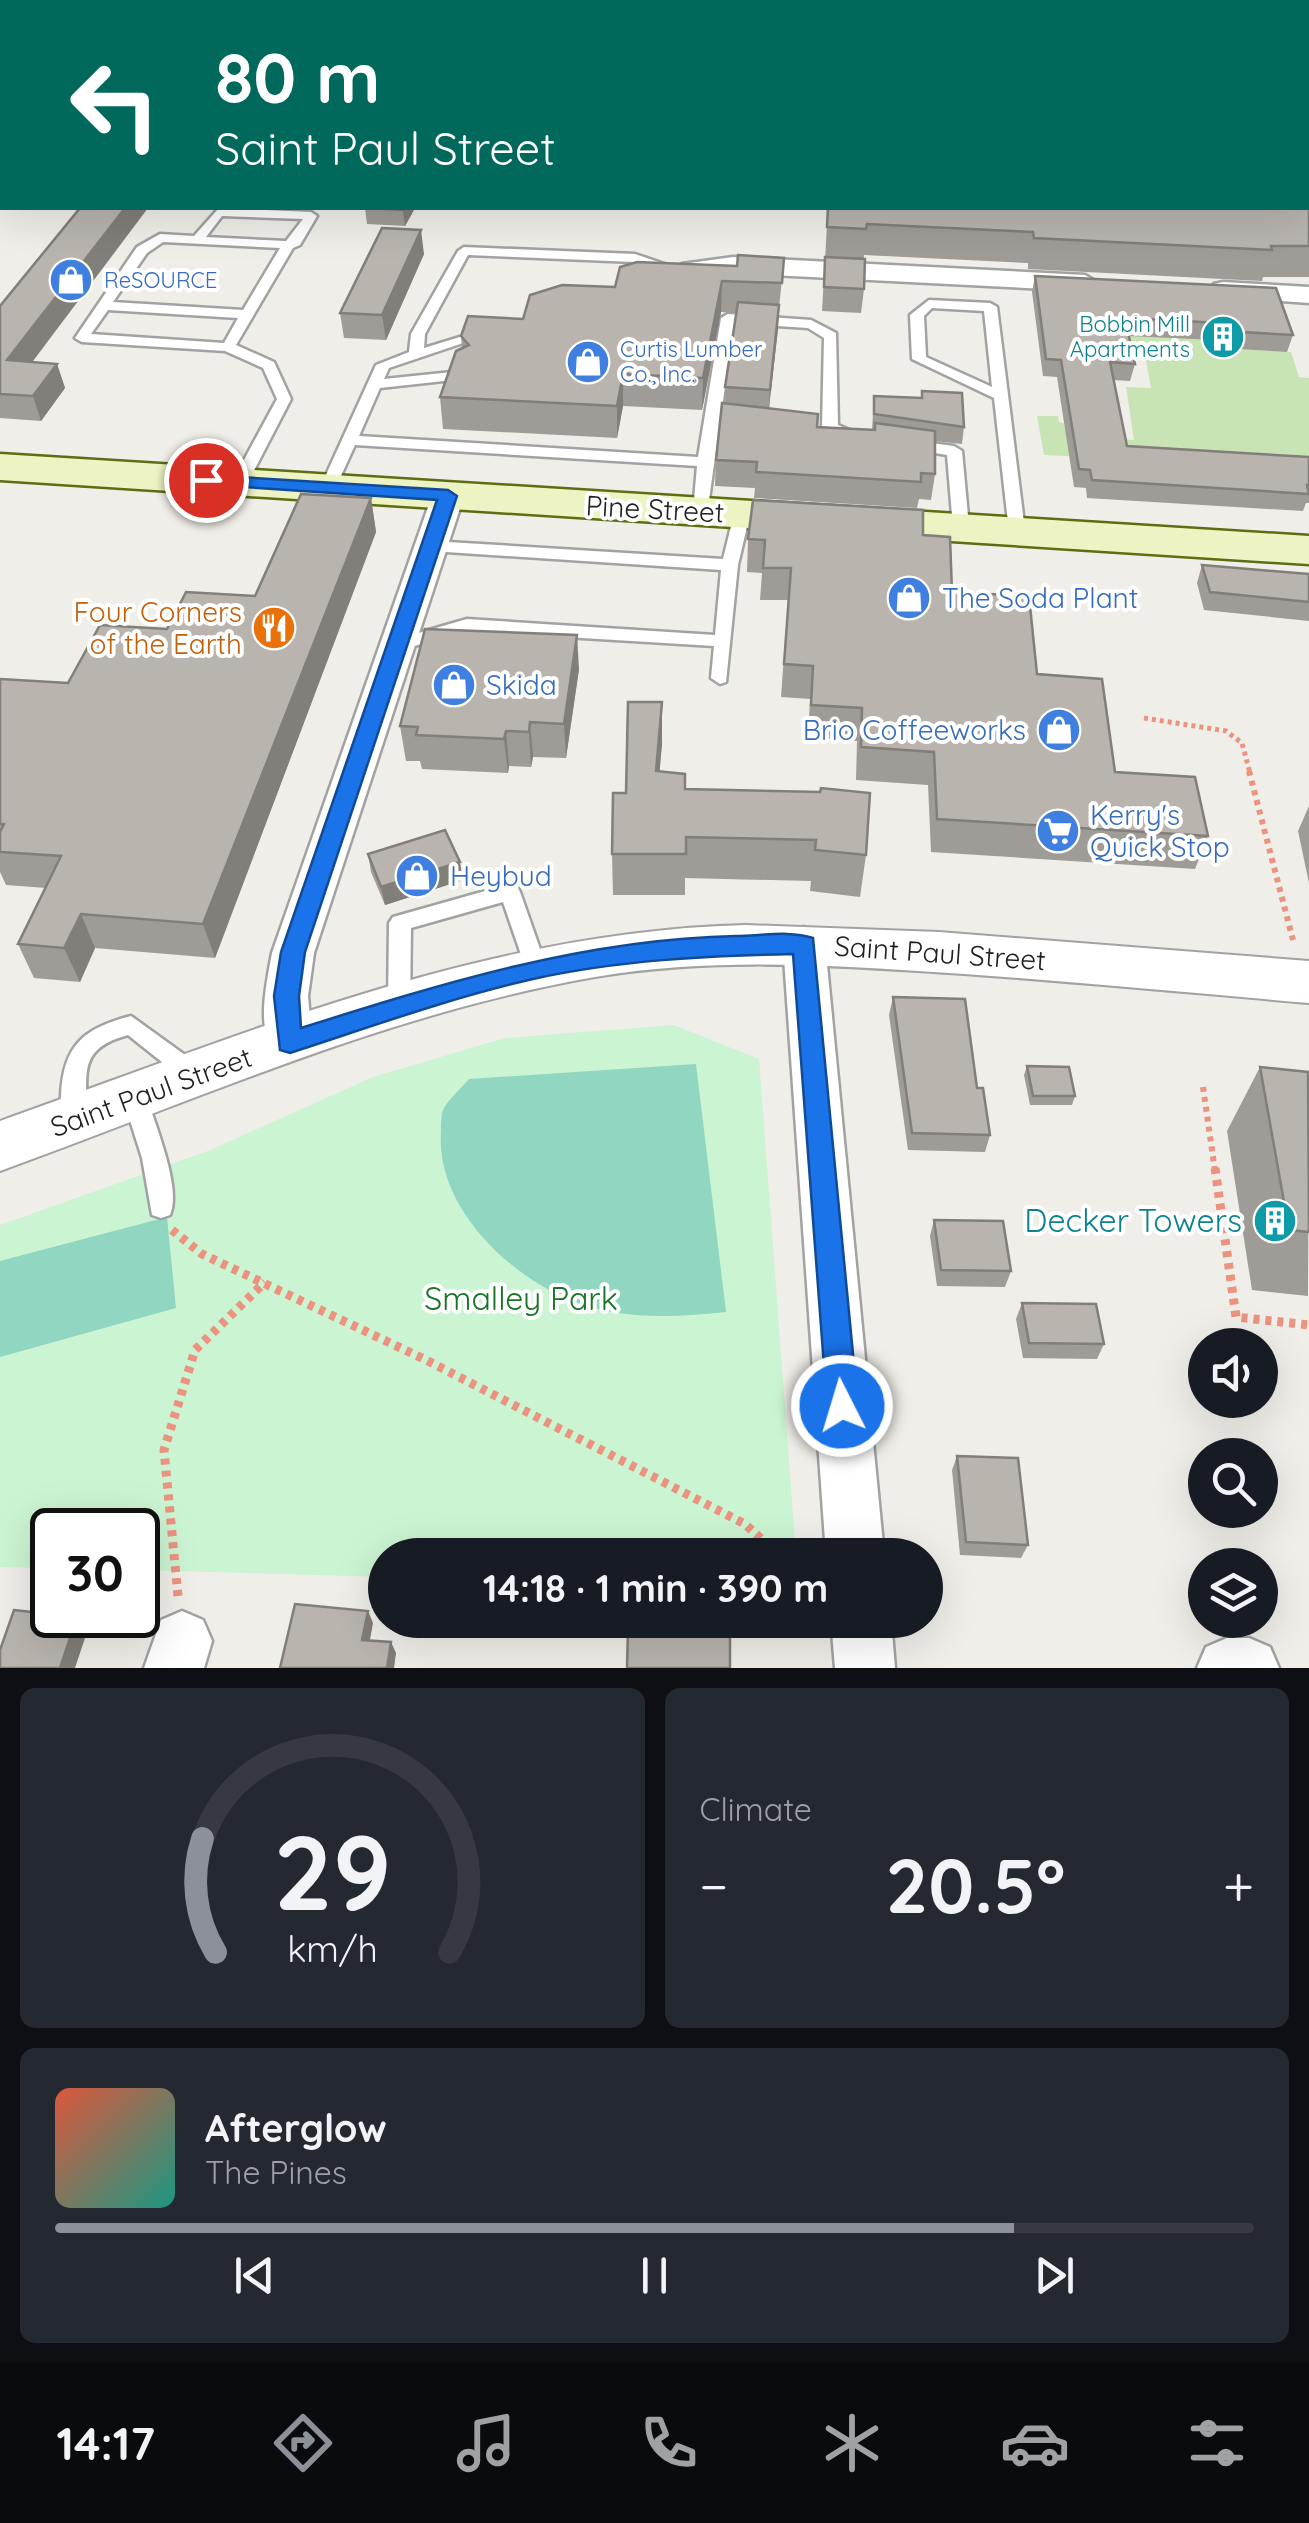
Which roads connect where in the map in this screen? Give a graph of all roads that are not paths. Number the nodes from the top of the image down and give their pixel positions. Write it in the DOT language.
graph roads {
  1 [pos="220,210"];
  2 [pos="314,212"];
  3 [pos="197,240"];
  4 [pos="288,245"];
  5 [pos="682,272"];
  6 [pos="928,274"];
  7 [pos="652,280"];
  8 [pos="1104,284"];
  9 [pos="1198,289"];
  10 [pos="1309,295"];
  11 [pos="929,304"];
  12 [pos="104,306"];
  13 [pos="247,314"];
  14 [pos="507,326"];
  15 [pos="228,348"];
  16 [pos="416,355"];
  17 [pos="462,374"];
  18 [pos="375,384"];
  19 [pos="998,396"];
  20 [pos="714,420"];
  21 [pos="734,422"];
  22 [pos="811,426"];
  23 [pos="830,427"];
  24 [pos="350,440"];
  25 [pos="880,441"];
  26 [pos="898,443"];
  27 [pos="705,462"];
  28 [pos="0,467"];
  29 [pos="240,482"];
  30 [pos="328,488"];
  31 [pos="448,496"];
  32 [pos="721,513"];
  33 [pos="961,527"];
  34 [pos="1017,531"];
  35 [pos="431,546"];
  36 [pos="1309,550"];
  37 [pos="730,565"];
  38 [pos="723,641"];
  39 [pos="397,645"];
  40 [pos="720,678"];
  41 [pos="804,944"];
  42 [pos="1301,961"];
  43 [pos="536,968"];
  44 [pos="399,1007"];
  45 [pos="290,1042"];
  46 [pos="196,1076"];
  47 [pos="135,1098"];
  48 [pos="72,1121"];
  49 [pos="0,1146"];
  50 [pos="161,1207"];
  51 [pos="854,1538"];
  52 [pos="862,1638"];
  53 [pos="865,1668"];
  54 [pos="1227,1668"];
  55 [pos="1249,1668"];
  1 -- 2 [label="lane"];
  1 -- 3 [label="lane"];
  2 -- 4 [label="lane"];
  3 -- 4 [label="lane"];
  3 -- 12 [label="lane"];
  4 -- 13 [label="lane"];
  5 -- 6 [label="street"];
  5 -- 7 [label="lane"];
  5 -- 16 [label="lane"];
  6 -- 8 [label="street"];
  6 -- 11 [label="lane"];
  9 -- 10 [label="street"];
  11 -- 19 [label="lane"];
  11 -- 19 [label="lane"];
  12 -- 13 [label="lane"];
  12 -- 15 [label="lane"];
  13 -- 15 [label="lane"];
  14 -- 16 [label="lane"];
  15 -- 29 [label="lane"];
  16 -- 18 [label="lane"];
  17 -- 18 [label="lane"];
  18 -- 24 [label="lane"];
  19 -- 34 [label="lane"];
  20 -- 21 [label="lane"];
  20 -- 23 [label="lane"];
  20 -- 27 [label="lane"];
  22 -- 23 [label="lane"];
  23 -- 25 [label="lane"];
  24 -- 27 [label="lane"];
  24 -- 30 [label="lane"];
  26 -- 33 [label="lane"];
  27 -- 32 [label="lane"];
  28 -- 29 [label="main road, Pine Street"];
  29 -- 30 [label="main road, Pine Street"];
  30 -- 31 [label="main road, Pine Street"];
  31 -- 32 [label="main road, Pine Street"];
  31 -- 35 [label="street"];
  32 -- 33 [label="main road, Pine Street"];
  32 -- 37 [label="lane"];
  33 -- 34 [label="main road, Pine Street"];
  34 -- 36 [label="main road, Pine Street"];
  35 -- 37 [label="lane"];
  35 -- 39 [label="street"];
  37 -- 38 [label="lane"];
  38 -- 39 [label="lane"];
  38 -- 40 [label="lane"];
  39 -- 45 [label="street"];
  41 -- 42 [label="street, Saint Paul Street"];
  41 -- 43 [label="street, Saint Paul Street"];
  41 -- 51 [label="street"];
  43 -- 44 [label="street, Saint Paul Street"];
  43 -- 44 [label="lane"];
  44 -- 45 [label="street, Saint Paul Street"];
  45 -- 46 [label="street, Saint Paul Street"];
  46 -- 47 [label="street, Saint Paul Street"];
  46 -- 48 [label="lane"];
  47 -- 48 [label="street, Saint Paul Street"];
  47 -- 50 [label="lane"];
  48 -- 49 [label="street, Saint Paul Street"];
  52 -- 53 [label="street"];
  54 -- 55 [label="street"];
}
